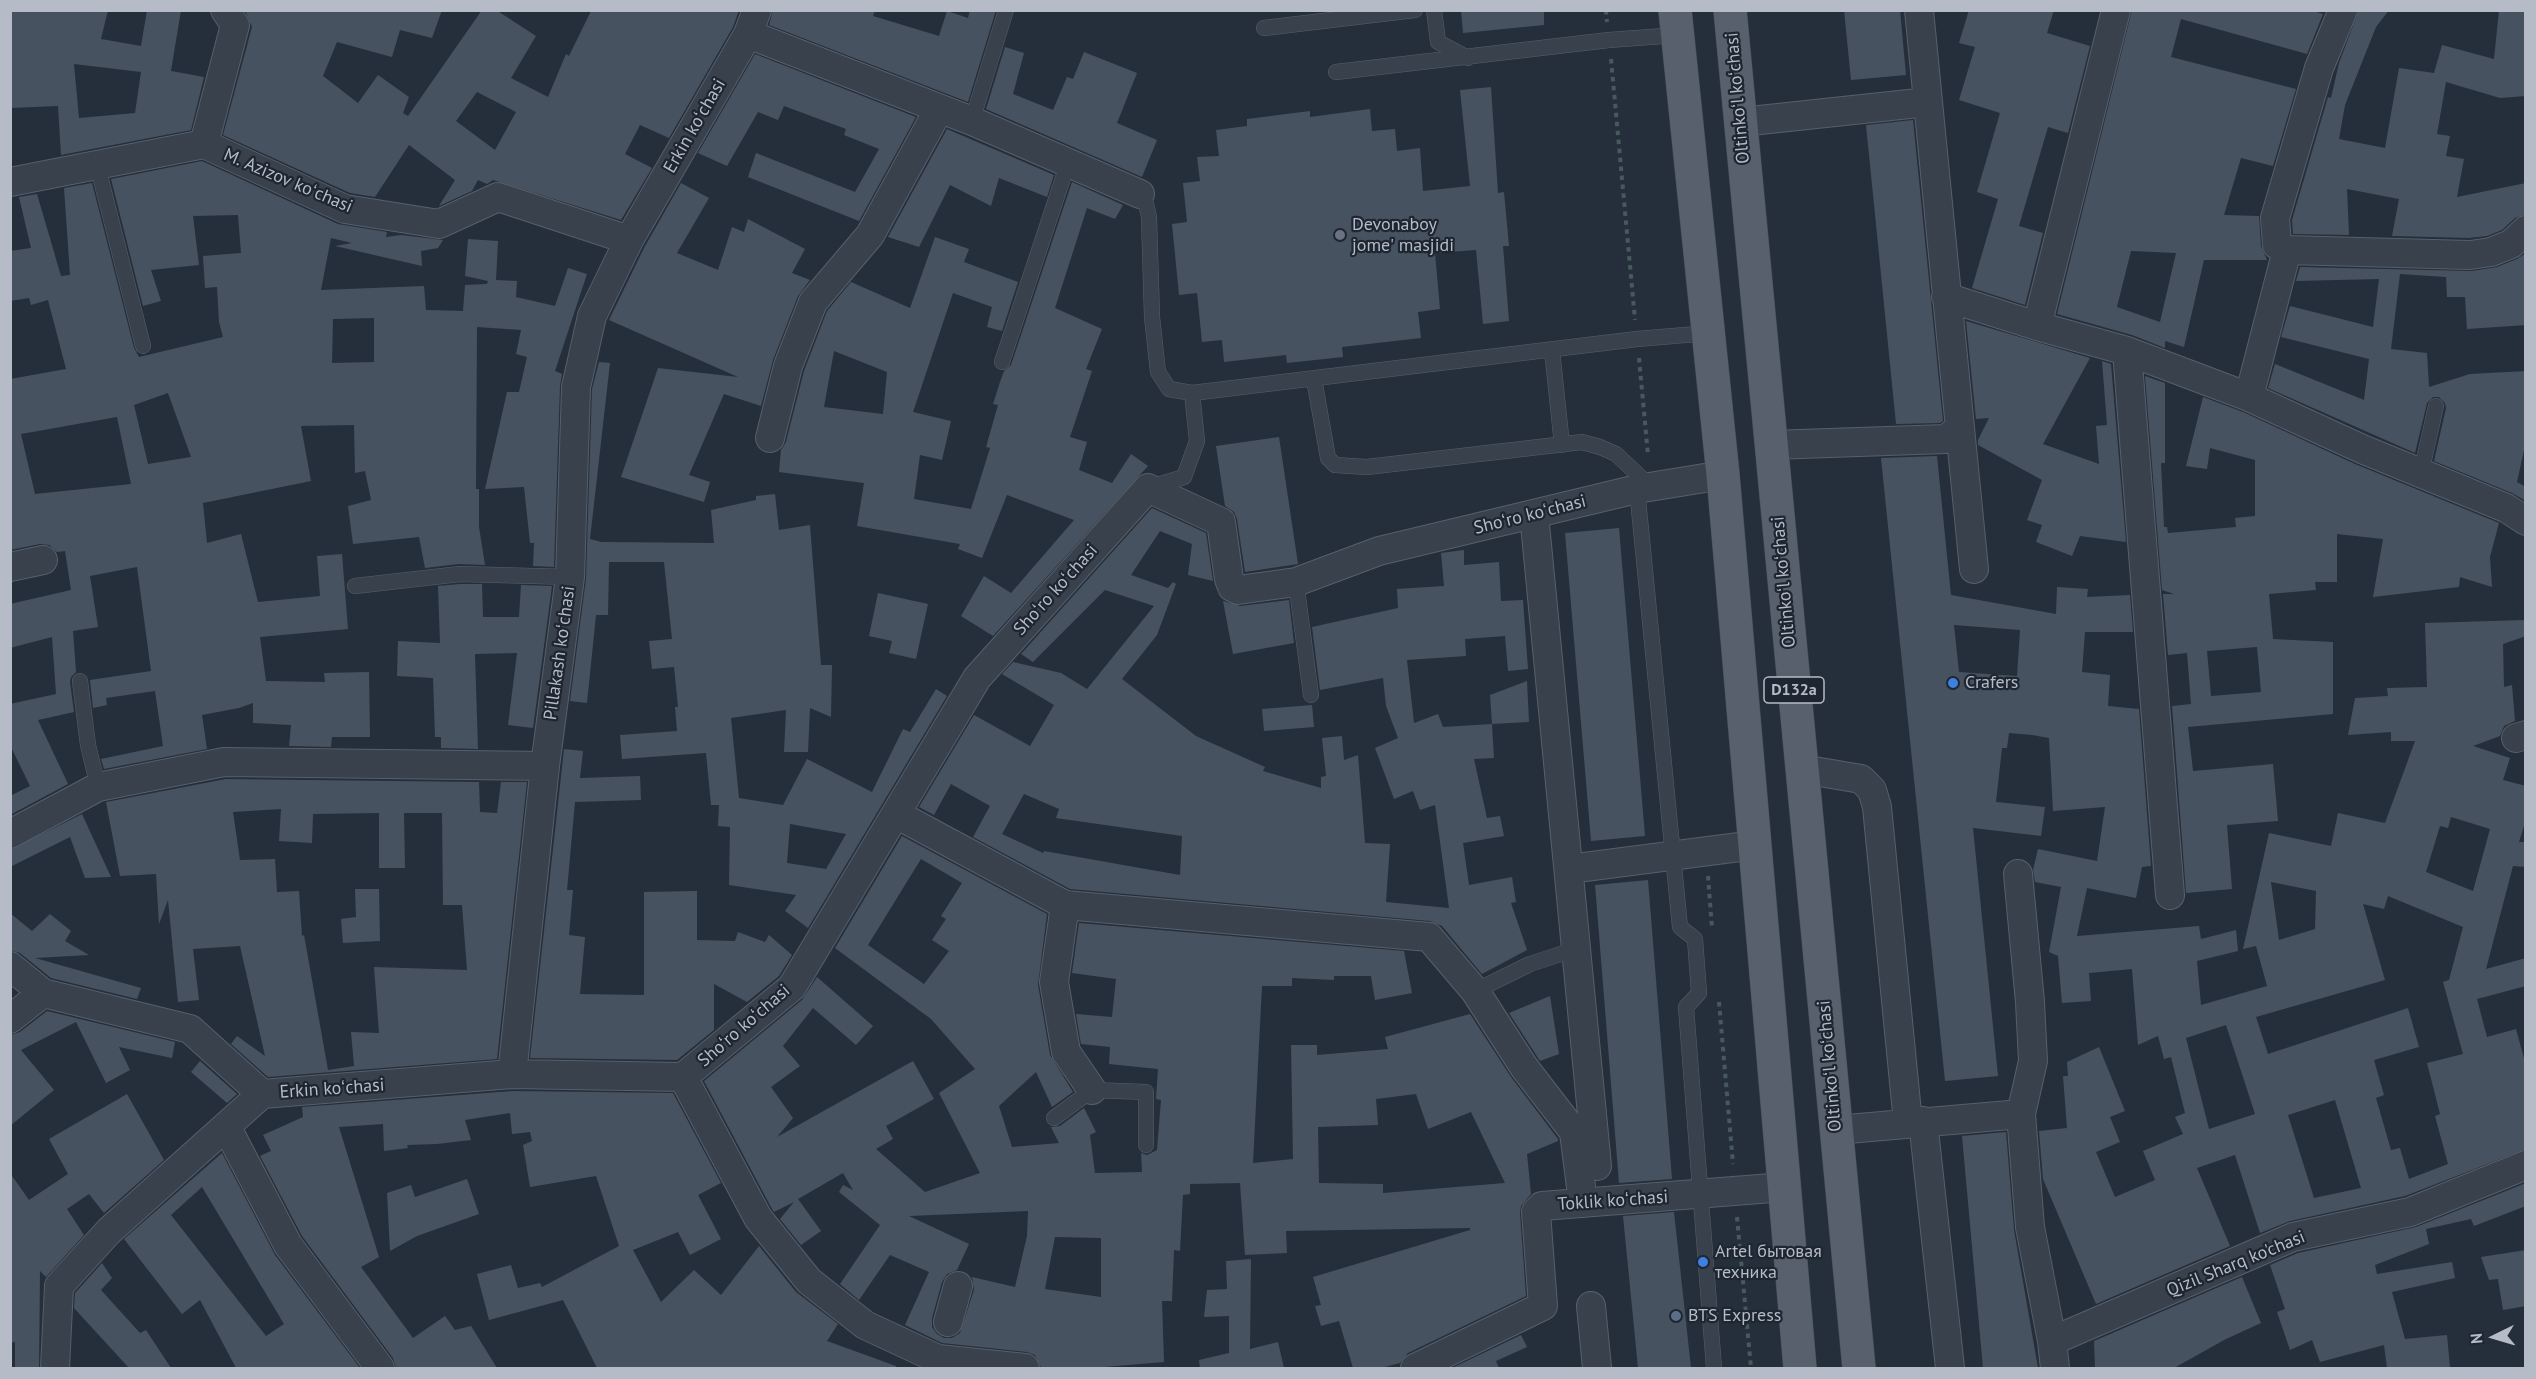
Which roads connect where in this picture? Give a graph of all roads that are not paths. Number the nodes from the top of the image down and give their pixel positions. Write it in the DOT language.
graph roads {
  1 [pos="225,10"];
  2 [pos="1006,10"];
  3 [pos="1434,10"];
  4 [pos="1730,10"];
  5 [pos="1919,10"];
  6 [pos="2116,10"];
  7 [pos="2343,10"];
  8 [pos="1408,11"];
  9 [pos="753,22"];
  10 [pos="1677,23"];
  11 [pos="1263,28"];
  12 [pos="1468,58"];
  13 [pos="1336,72"];
  14 [pos="1928,102"];
  15 [pos="939,109"];
  16 [pos="972,121"];
  17 [pos="1741,122"];
  18 [pos="204,144"];
  19 [pos="1068,163"];
  20 [pos="96,164"];
  21 [pos="10,182"];
  22 [pos="1140,194"];
  23 [pos="2526,230"];
  24 [pos="629,240"];
  25 [pos="2287,250"];
  26 [pos="1946,297"];
  27 [pos="2037,326"];
  28 [pos="1708,333"];
  29 [pos="143,346"];
  30 [pos="1552,350"];
  31 [pos="2127,351"];
  32 [pos="1002,362"];
  33 [pos="1314,379"];
  34 [pos="1192,393"];
  35 [pos="2249,397"];
  36 [pos="2436,406"];
  37 [pos="1960,428"];
  38 [pos="770,438"];
  39 [pos="1562,445"];
  40 [pos="1771,445"];
  41 [pos="2421,473"];
  42 [pos="1723,475"];
  43 [pos="1644,487"];
  44 [pos="1148,488"];
  45 [pos="1534,514"];
  46 [pos="2526,521"];
  47 [pos="43,560"];
  48 [pos="10,567"];
  49 [pos="1974,569"];
  50 [pos="570,577"];
  51 [pos="1296,582"];
  52 [pos="355,585"];
  53 [pos="80,681"];
  54 [pos="1311,695"];
  55 [pos="545,766"];
  56 [pos="1802,769"];
  57 [pos="98,787"];
  58 [pos="896,814"];
  59 [pos="10,834"];
  60 [pos="1755,845"];
  61 [pos="1673,856"];
  62 [pos="1569,869"];
  63 [pos="2018,874"];
  64 [pos="2170,895"];
  65 [pos="1065,905"];
  66 [pos="1576,949"];
  67 [pos="10,966"];
  68 [pos="1475,991"];
  69 [pos="43,993"];
  70 [pos="10,1019"];
  71 [pos="512,1074"];
  72 [pos="683,1077"];
  73 [pos="1092,1090"];
  74 [pos="262,1094"];
  75 [pos="2021,1114"];
  76 [pos="1054,1118"];
  77 [pos="1916,1122"];
  78 [pos="226,1126"];
  79 [pos="1836,1130"];
  80 [pos="1146,1145"];
  81 [pos="2526,1165"];
  82 [pos="1785,1187"];
  83 [pos="1700,1194"];
  84 [pos="1592,1203"];
  85 [pos="958,1286"];
  86 [pos="1591,1306"];
  87 [pos="943,1342"];
  88 [pos="2054,1355"];
  89 [pos="55,1368"];
  90 [pos="380,1368"];
  91 [pos="1024,1368"];
  92 [pos="1415,1368"];
  93 [pos="1597,1368"];
  94 [pos="1714,1368"];
  95 [pos="1800,1368"];
  96 [pos="1858,1368"];
  97 [pos="1950,1368"];
  1 -- 18 [label="street"];
  2 -- 16 [label="lane"];
  3 -- 12 [label="lane"];
  4 -- 17 [label="main road, Oltinkoʻl koʻchasi / D132a"];
  5 -- 14 [label="street"];
  6 -- 27 [label="street"];
  7 -- 25 [label="street"];
  8 -- 11 [label="lane"];
  9 -- 15 [label="street"];
  9 -- 24 [label="street, Erkin koʻchasi"];
  10 -- 12 [label="lane"];
  10 -- 28 [label="main road, D132a"];
  12 -- 13 [label="lane"];
  14 -- 17 [label="street"];
  14 -- 26 [label="street"];
  15 -- 16 [label="street"];
  15 -- 38 [label="street"];
  16 -- 19 [label="street"];
  17 -- 40 [label="main road, Oltinkoʻl koʻchasi / D132a"];
  18 -- 20 [label="street, M. Azizov koʻchasi"];
  18 -- 24 [label="street, M. Azizov koʻchasi"];
  19 -- 22 [label="street"];
  19 -- 32 [label="lane"];
  20 -- 21 [label="street, M. Azizov koʻchasi"];
  20 -- 29 [label="lane"];
  22 -- 34 [label="lane"];
  23 -- 25 [label="street"];
  24 -- 50 [label="street, Pillakash koʻchasi"];
  25 -- 35 [label="street"];
  26 -- 27 [label="street"];
  26 -- 37 [label="street"];
  27 -- 31 [label="street"];
  28 -- 30 [label="lane"];
  28 -- 42 [label="main road, D132a"];
  30 -- 33 [label="lane"];
  30 -- 39 [label="lane"];
  31 -- 35 [label="street"];
  31 -- 64 [label="street"];
  33 -- 34 [label="lane"];
  33 -- 39 [label="lane"];
  34 -- 44 [label="lane"];
  35 -- 41 [label="street"];
  36 -- 41 [label="lane"];
  37 -- 40 [label="street"];
  37 -- 49 [label="street"];
  39 -- 43 [label="lane"];
  40 -- 56 [label="main road, Oltinkoʻl koʻchasi / D132a"];
  41 -- 46 [label="street"];
  42 -- 43 [label="street, Shoʻro koʻchasi"];
  42 -- 60 [label="main road, D132a"];
  43 -- 45 [label="street, Shoʻro koʻchasi"];
  43 -- 61 [label="lane"];
  44 -- 51 [label="street, Shoʻro koʻchasi"];
  44 -- 58 [label="street, Shoʻro koʻchasi"];
  45 -- 51 [label="street, Shoʻro koʻchasi"];
  45 -- 62 [label="street"];
  47 -- 48 [label="street"];
  50 -- 52 [label="lane"];
  50 -- 55 [label="street, Pillakash koʻchasi"];
  51 -- 54 [label="lane"];
  53 -- 57 [label="lane"];
  55 -- 57 [label="street"];
  55 -- 71 [label="street, Pillakash koʻchasi"];
  56 -- 77 [label="street"];
  56 -- 79 [label="main road, Oltinkoʻl koʻchasi / D132a"];
  57 -- 59 [label="street"];
  58 -- 65 [label="street"];
  58 -- 72 [label="street, Shoʻro koʻchasi"];
  60 -- 61 [label="street"];
  60 -- 82 [label="main road, D132a"];
  61 -- 62 [label="street"];
  61 -- 83 [label="lane"];
  62 -- 66 [label="street"];
  63 -- 75 [label="street"];
  65 -- 68 [label="street"];
  65 -- 73 [label="street"];
  66 -- 68 [label="lane"];
  66 -- 84 [label="street"];
  67 -- 69 [label="street, Erkin koʻchasi"];
  68 -- 84 [label="street"];
  69 -- 70 [label="street"];
  69 -- 74 [label="street, Erkin koʻchasi"];
  71 -- 72 [label="street, Shoʻro koʻchasi"];
  71 -- 74 [label="street, Erkin koʻchasi"];
  72 -- 87 [label="street"];
  73 -- 76 [label="lane"];
  73 -- 80 [label="lane"];
  74 -- 78 [label="street"];
  75 -- 77 [label="street"];
  75 -- 88 [label="street"];
  77 -- 79 [label="street"];
  77 -- 97 [label="street"];
  78 -- 89 [label="street"];
  78 -- 90 [label="street"];
  79 -- 96 [label="main road, Oltinkoʻl koʻchasi / D132a"];
  81 -- 88 [label="street, Qizil Sharq ko'chasi"];
  82 -- 83 [label="street, Toklik koʻchasi"];
  82 -- 95 [label="main road, D132a"];
  83 -- 84 [label="street, Toklik koʻchasi"];
  83 -- 94 [label="lane"];
  84 -- 92 [label="street, Toklik koʻchasi"];
  85 -- 87 [label="street"];
  86 -- 93 [label="street"];
  87 -- 91 [label="street"];
}
